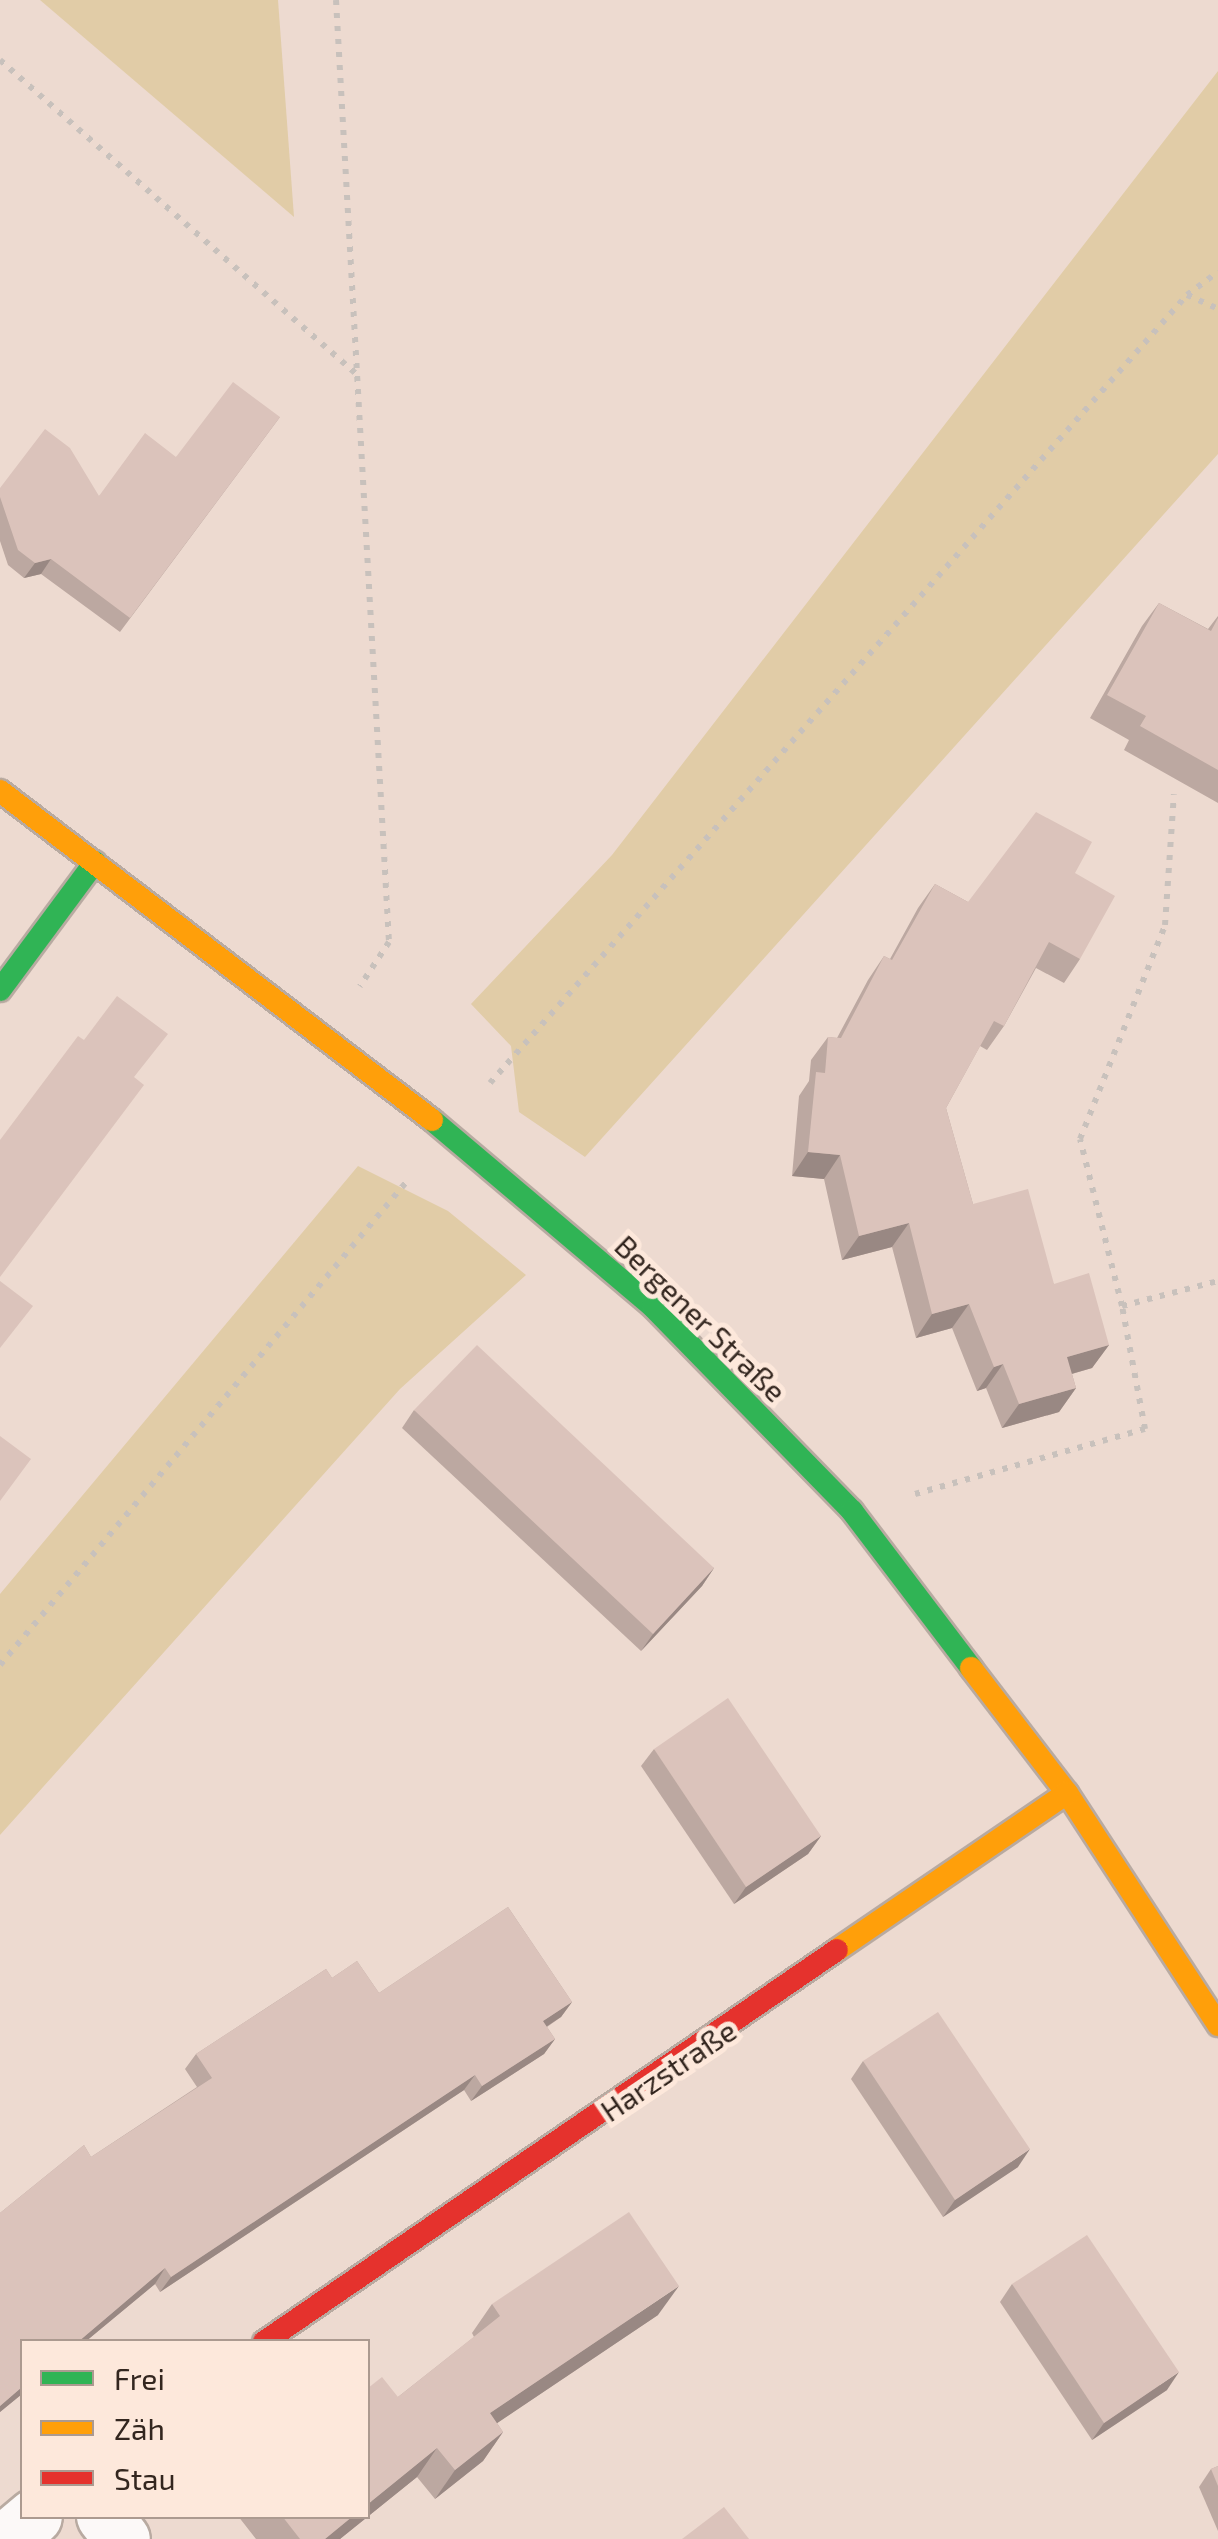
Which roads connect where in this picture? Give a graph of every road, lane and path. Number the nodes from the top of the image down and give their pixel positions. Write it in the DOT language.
graph roads {
  1 [pos="336,0"];
  2 [pos="0,60"];
  3 [pos="1218,272"];
  4 [pos="1188,295"];
  5 [pos="1218,309"];
  6 [pos="357,375"];
  7 [pos="0,791"];
  8 [pos="1174,794"];
  9 [pos="95,862"];
  10 [pos="0,990"];
  11 [pos="327,1038"];
  12 [pos="447,1131"];
  13 [pos="1218,1281"];
  14 [pos="1122,1306"];
  15 [pos="852,1511"];
  16 [pos="0,1665"];
  17 [pos="1068,1793"];
  18 [pos="1218,2025"];
  19 [pos="268,2339"];
  20 [pos="30,2519"];
  21 [pos="106,2519"];
  22 [pos="7,2539"];
  23 [pos="122,2539"];
  1 -- 6 [label="path"];
  2 -- 6 [label="path"];
  3 -- 4 [label="path"];
  4 -- 5 [label="path"];
  4 -- 12 [label="path"];
  6 -- 11 [label="path"];
  7 -- 9 [label="street, Bergener Straße"];
  8 -- 14 [label="path"];
  9 -- 10 [label="street"];
  9 -- 11 [label="street, Bergener Straße"];
  11 -- 12 [label="street, Bergener Straße"];
  12 -- 15 [label="street, Bergener Straße"];
  12 -- 16 [label="path"];
  13 -- 14 [label="path"];
  14 -- 15 [label="path"];
  15 -- 17 [label="street, Bergener Straße"];
  17 -- 18 [label="street, Bergener Straße"];
  17 -- 19 [label="street, Harzstraße"];
  20 -- 22 [label="street"];
  21 -- 23 [label="street"];
}
